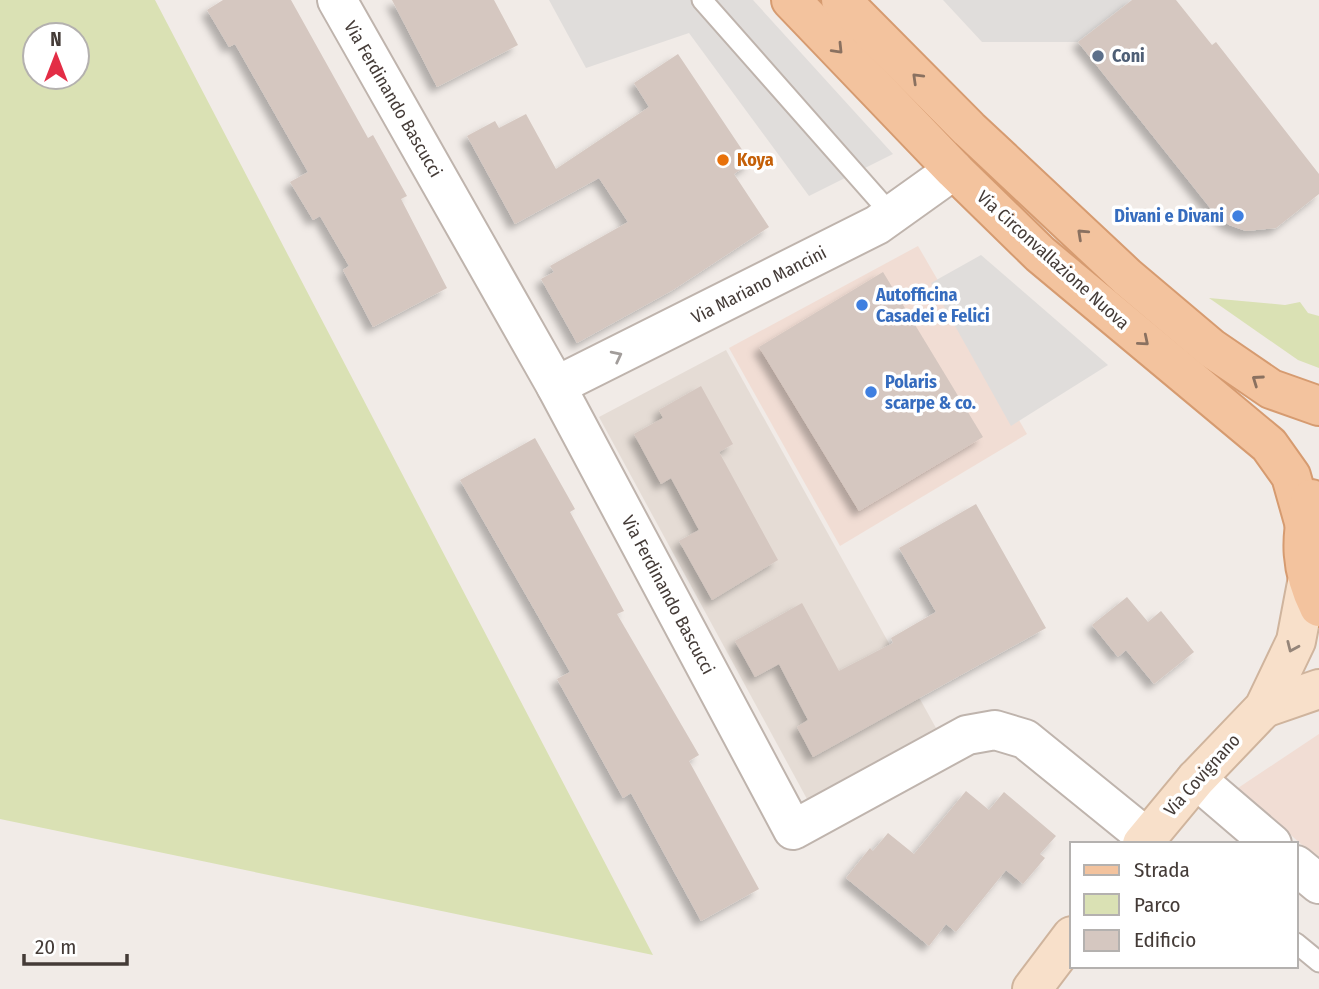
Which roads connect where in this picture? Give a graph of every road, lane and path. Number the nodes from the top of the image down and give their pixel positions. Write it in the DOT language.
graph roads {
  1 [pos="337,0"];
  2 [pos="702,0"];
  3 [pos="790,0"];
  4 [pos="841,0"];
  5 [pos="954,170"];
  6 [pos="891,214"];
  7 [pos="556,386"];
  8 [pos="1319,406"];
  9 [pos="1319,482"];
  10 [pos="1304,522"];
  11 [pos="1313,595"];
  12 [pos="1319,689"];
  13 [pos="1264,708"];
  14 [pos="1196,779"];
  15 [pos="1144,841"];
  16 [pos="1270,842"];
  17 [pos="1298,867"];
  18 [pos="1319,884"];
  19 [pos="1070,939"];
  20 [pos="1298,945"];
  21 [pos="1319,962"];
  22 [pos="1032,989"];
  1 -- 7 [label="street, Via Ferdinando Bascucci"];
  2 -- 6 [label="lane"];
  3 -- 5 [label="main road, Via Circonvallazione Nuova, one-way"];
  8 -- 4 [label="main road, one-way"];
  5 -- 6 [label="street, Via Mariano Mancini"];
  5 -- 10 [label="main road, Via Circonvallazione Nuova, one-way"];
  7 -- 6 [label="street, Via Mariano Mancini, one-way"];
  7 -- 15 [label="street, Via Ferdinando Bascucci"];
  9 -- 10 [label="main road, Via Circonvallazione Nuova"];
  10 -- 11 [label="main road, Via Circonvallazione Nuova"];
  11 -- 13 [label="street, Via Covignano, one-way"];
  12 -- 13 [label="street, Via Covignano"];
  13 -- 14 [label="street, Via Covignano"];
  14 -- 15 [label="street, Via Covignano"];
  14 -- 16 [label="street"];
  17 -- 18 [label="street"];
  19 -- 22 [label="street"];
  20 -- 21 [label="lane"];
}
